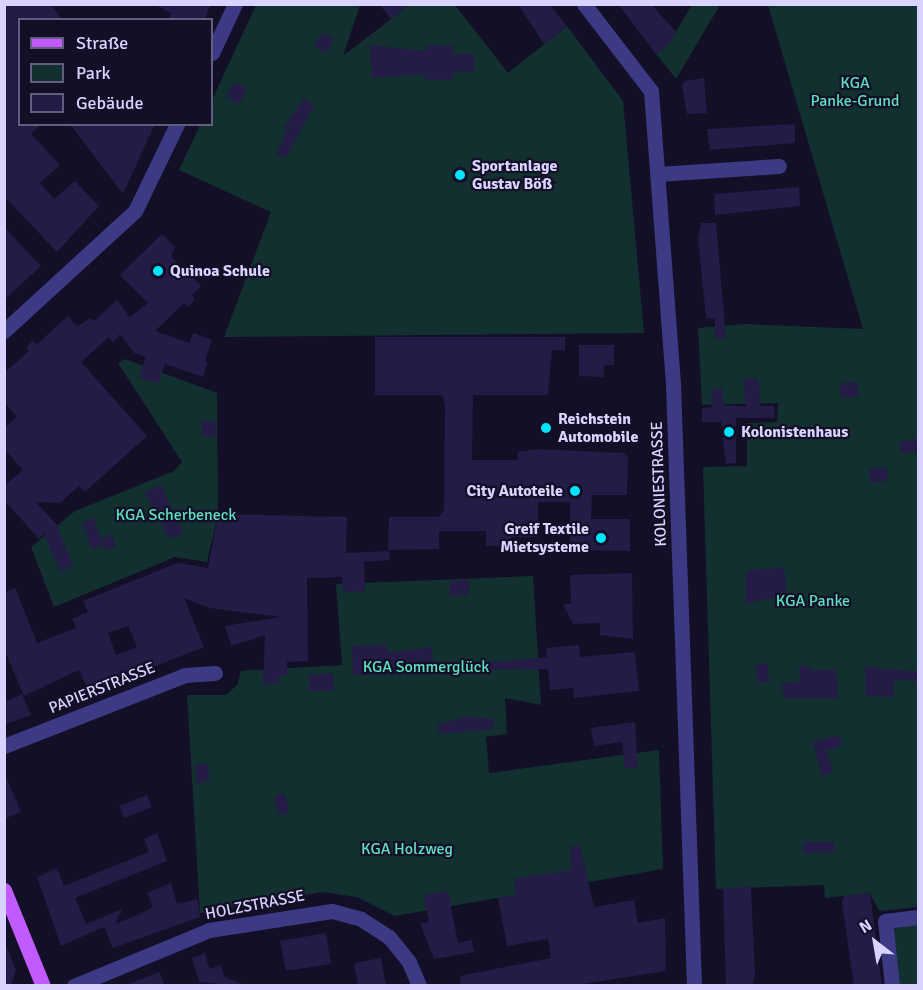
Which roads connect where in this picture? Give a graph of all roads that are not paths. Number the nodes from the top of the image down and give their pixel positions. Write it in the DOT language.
graph roads {
  1 [pos="235,4"];
  2 [pos="584,4"];
  3 [pos="213,50"];
  4 [pos="176,126"];
  5 [pos="778,166"];
  6 [pos="658,174"];
  7 [pos="4,331"];
  8 [pos="215,673"];
  9 [pos="4,746"];
  10 [pos="4,890"];
  11 [pos="918,917"];
  12 [pos="43,986"];
  13 [pos="74,986"];
  14 [pos="418,986"];
  15 [pos="694,986"];
  16 [pos="892,986"];
  1 -- 3 [label="street"];
  2 -- 6 [label="street, KOLONIESTRASSE"];
  4 -- 7 [label="street"];
  5 -- 6 [label="street"];
  6 -- 15 [label="street, KOLONIESTRASSE"];
  8 -- 9 [label="street, PAPIERSTRASSE"];
  10 -- 12 [label="main road"];
  11 -- 16 [label="street"];
  13 -- 14 [label="street, HOLZSTRASSE"];
}
